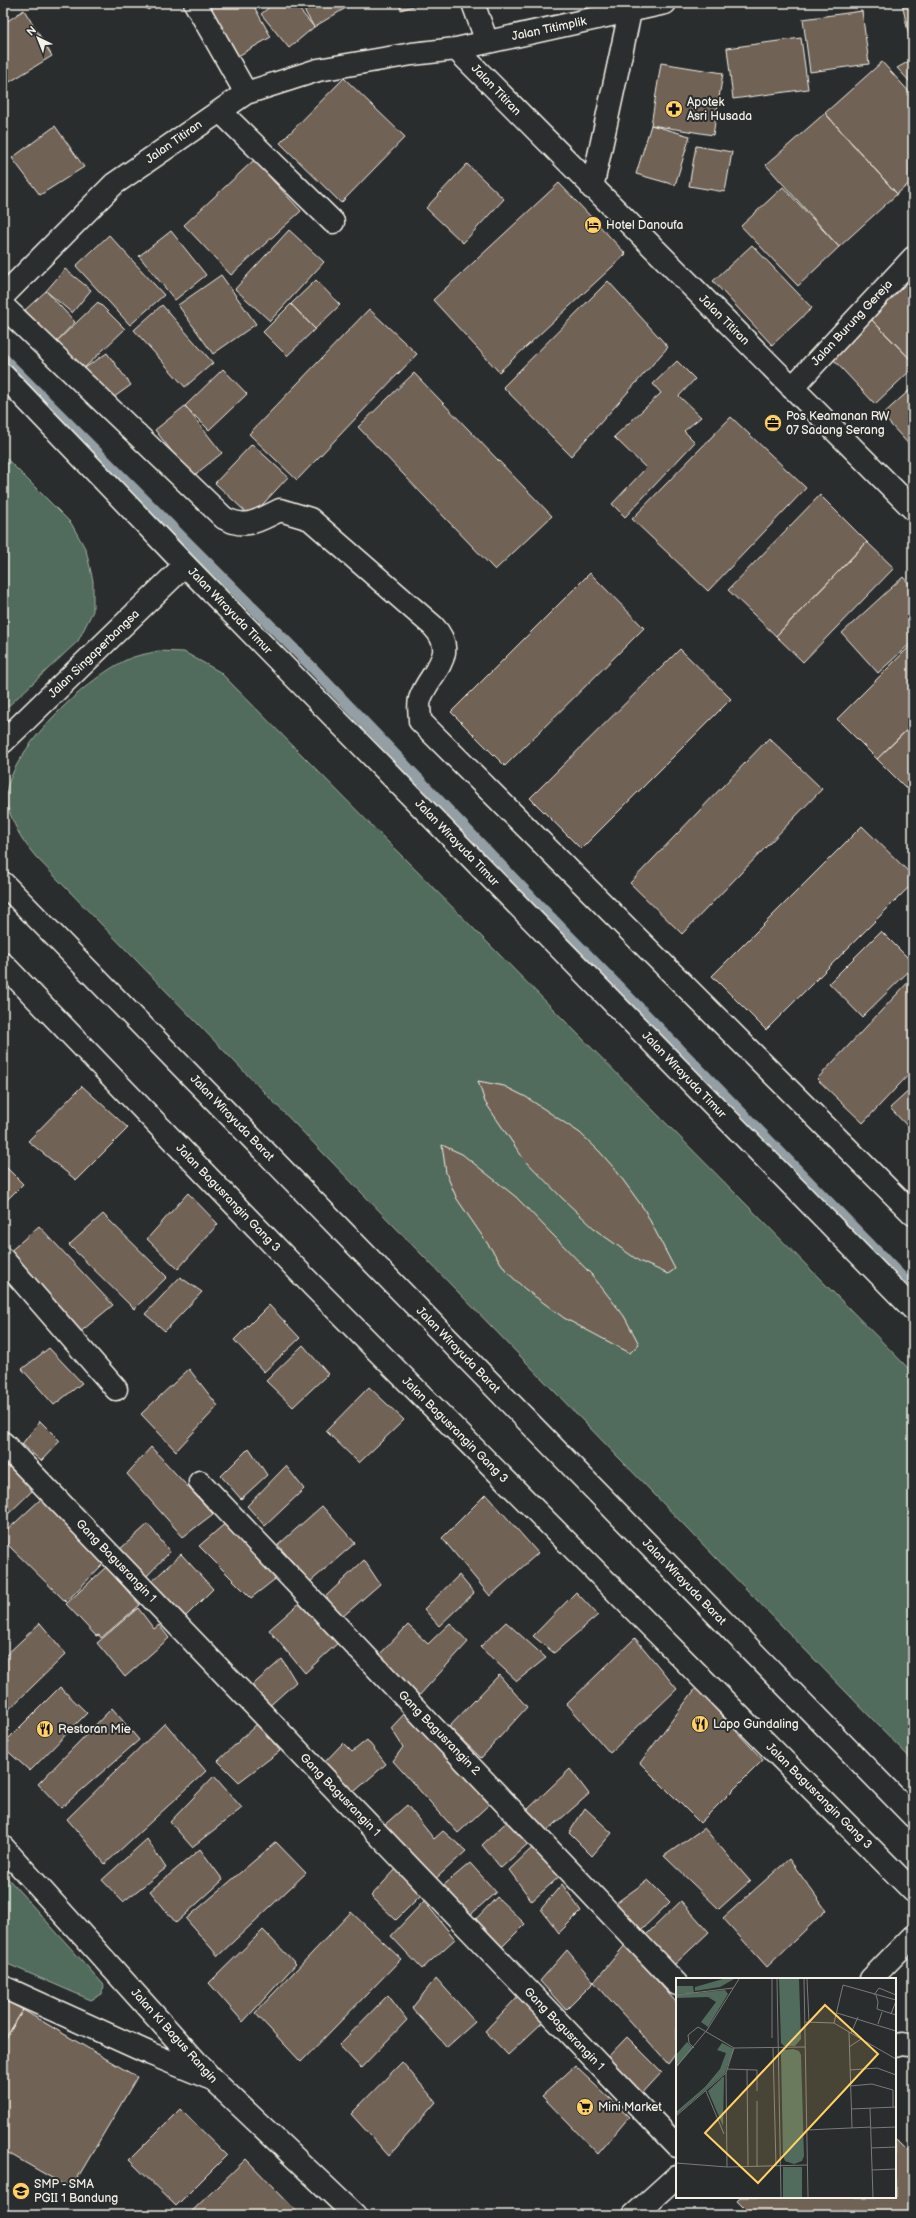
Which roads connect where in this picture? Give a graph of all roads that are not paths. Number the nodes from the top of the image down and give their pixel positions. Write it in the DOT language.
graph roads {
  1 [pos="195,3"];
  2 [pos="473,3"];
  3 [pos="665,3"];
  4 [pos="630,12"];
  5 [pos="487,42"];
  6 [pos="456,49"];
  7 [pos="246,93"];
  8 [pos="220,111"];
  9 [pos="592,188"];
  10 [pos="333,222"];
  11 [pos="913,258"];
  12 [pos="3,296"];
  13 [pos="3,306"];
  14 [pos="3,375"];
  15 [pos="792,388"];
  16 [pos="913,509"];
  17 [pos="185,565"];
  18 [pos="3,742"];
  19 [pos="3,883"];
  20 [pos="3,964"];
  21 [pos="913,1214"];
  22 [pos="3,1259"];
  23 [pos="913,1309"];
  24 [pos="116,1389"];
  25 [pos="3,1443"];
  26 [pos="200,1482"];
  27 [pos="913,1816"];
  28 [pos="3,1848"];
  29 [pos="913,1891"];
  30 [pos="913,1936"];
  31 [pos="872,1978"];
  32 [pos="676,1983"];
  33 [pos="3,1987"];
  34 [pos="896,2046"];
  35 [pos="913,2046"];
  36 [pos="212,2079"];
  37 [pos="676,2145"];
  38 [pos="676,2177"];
  39 [pos="355,2215"];
  40 [pos="634,2215"];
  1 -- 7 [label="street"];
  2 -- 5 [label="street"];
  3 -- 4 [label="street, Jalan Titimplik"];
  4 -- 5 [label="street, Jalan Titimplik"];
  4 -- 9 [label="street"];
  5 -- 6 [label="street, Jalan Titimplik"];
  6 -- 7 [label="street, Jalan Titiran"];
  6 -- 9 [label="street, Jalan Titiran"];
  7 -- 8 [label="street, Jalan Titiran"];
  8 -- 10 [label="street"];
  8 -- 12 [label="street, Jalan Titiran"];
  9 -- 15 [label="street, Jalan Titiran"];
  11 -- 15 [label="street, Jalan Burung Gereja"];
  13 -- 21 [label="street"];
  14 -- 17 [label="street, Jalan Wirayuda Timur"];
  15 -- 16 [label="street, Jalan Titiran"];
  17 -- 18 [label="street, Jalan Singaperbangsa"];
  17 -- 23 [label="street, Jalan Wirayuda Timur"];
  19 -- 27 [label="street, Jalan Wirayuda Barat"];
  20 -- 29 [label="street, Jalan Bagusrangin Gang 3"];
  22 -- 24 [label="street"];
  25 -- 37 [label="street, Gang Bagusrangin 1"];
  26 -- 32 [label="street, Gang Bagusrangin 2"];
  28 -- 36 [label="street, Jalan Ki Bagus Rangin"];
  30 -- 31 [label="street"];
  33 -- 36 [label="street"];
  34 -- 35 [label="street"];
  36 -- 39 [label="street, Jalan Ki Bagus Rangin"];
  38 -- 40 [label="street"];
}
